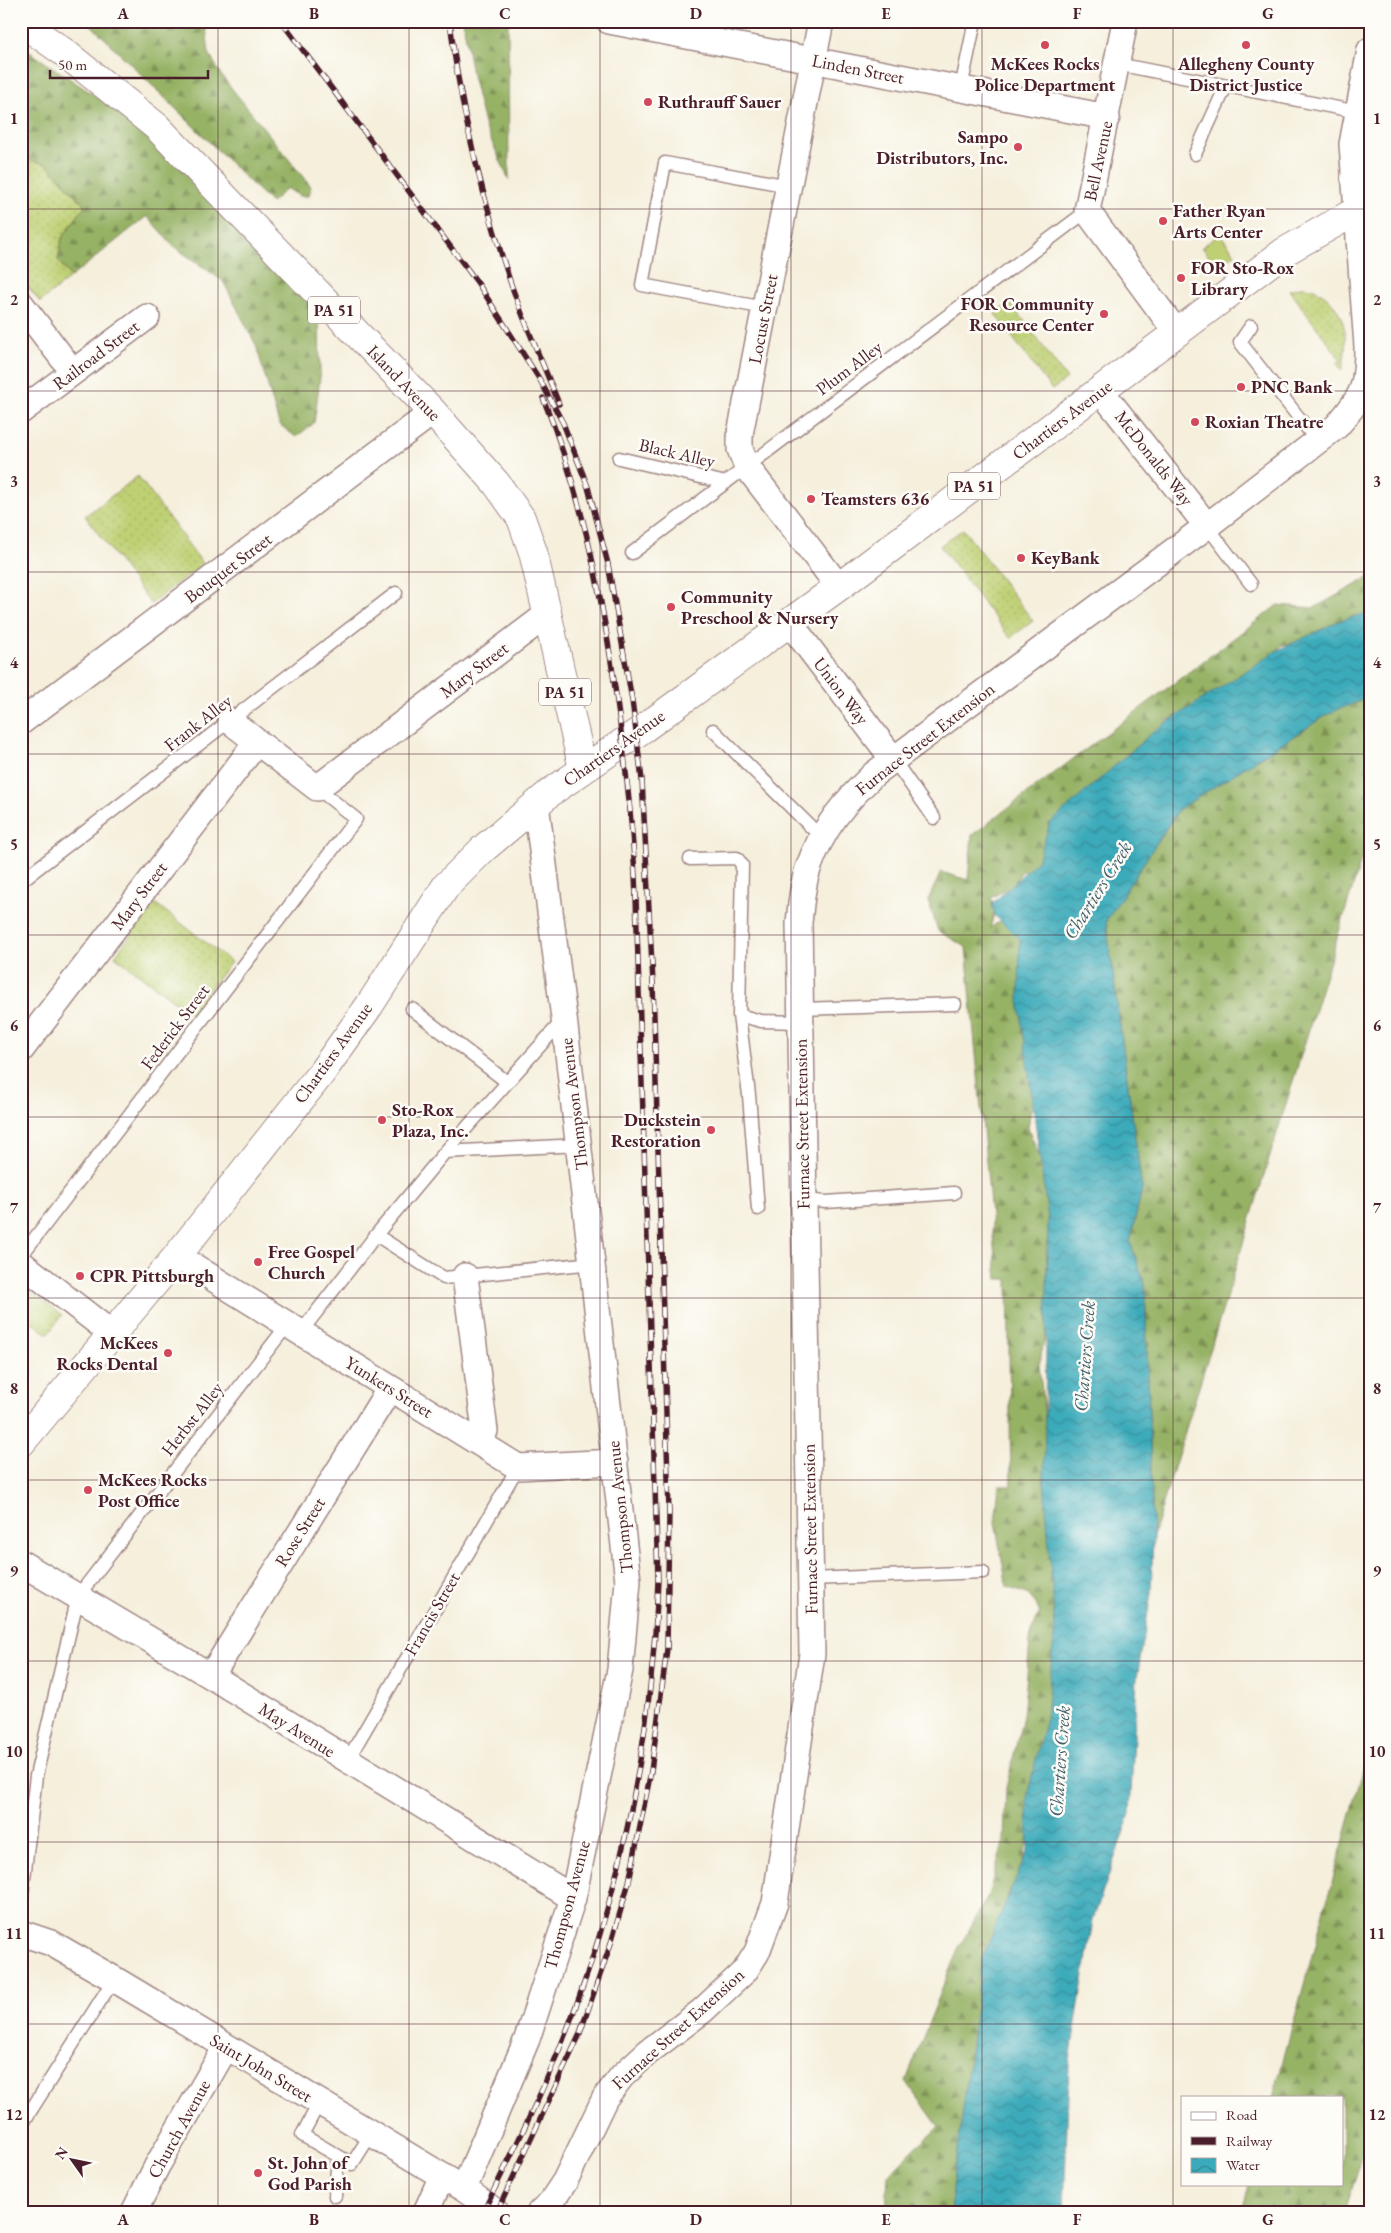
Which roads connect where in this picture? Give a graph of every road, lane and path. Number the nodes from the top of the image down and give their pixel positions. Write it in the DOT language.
graph roads {
  1 [pos="609,21"];
  2 [pos="821,21"];
  3 [pos="974,21"];
  4 [pos="1125,21"];
  5 [pos="21,22"];
  6 [pos="1370,50"];
  7 [pos="813,60"];
  8 [pos="1117,64"];
  9 [pos="1226,86"];
  10 [pos="960,88"];
  11 [pos="1366,88"];
  12 [pos="1358,112"];
  13 [pos="1107,117"];
  14 [pos="1195,154"];
  15 [pos="1362,177"];
  16 [pos="789,186"];
  17 [pos="1364,209"];
  18 [pos="1087,211"];
  19 [pos="21,304"];
  20 [pos="765,308"];
  21 [pos="147,317"];
  22 [pos="1251,326"];
  23 [pos="1177,333"];
  24 [pos="73,372"];
  25 [pos="1101,391"];
  26 [pos="21,411"];
  27 [pos="433,412"];
  28 [pos="1317,441"];
  29 [pos="619,458"];
  30 [pos="747,466"];
  31 [pos="726,482"];
  32 [pos="1206,526"];
  33 [pos="632,553"];
  34 [pos="1251,584"];
  35 [pos="839,587"];
  36 [pos="396,593"];
  37 [pos="548,614"];
  38 [pos="790,623"];
  39 [pos="230,721"];
  40 [pos="21,722"];
  41 [pos="712,730"];
  42 [pos="257,742"];
  43 [pos="893,759"];
  44 [pos="584,769"];
  45 [pos="317,788"];
  46 [pos="536,804"];
  47 [pos="934,818"];
  48 [pos="821,837"];
  49 [pos="690,859"];
  50 [pos="21,881"];
  51 [pos="955,1004"];
  52 [pos="412,1009"];
  53 [pos="739,1015"];
  54 [pos="800,1016"];
  55 [pos="564,1018"];
  56 [pos="21,1050"];
  57 [pos="507,1082"];
  58 [pos="579,1145"];
  59 [pos="445,1152"];
  60 [pos="954,1193"];
  61 [pos="804,1200"];
  62 [pos="758,1209"];
  63 [pos="376,1235"];
  64 [pos="21,1256"];
  65 [pos="177,1256"];
  66 [pos="593,1263"];
  67 [pos="21,1264"];
  68 [pos="465,1276"];
  69 [pos="294,1328"];
  70 [pos="111,1333"];
  71 [pos="390,1388"];
  72 [pos="478,1442"];
  73 [pos="21,1443"];
  74 [pos="616,1462"];
  75 [pos="518,1467"];
  76 [pos="21,1563"];
  77 [pos="983,1572"];
  78 [pos="811,1579"];
  79 [pos="78,1596"];
  80 [pos="211,1676"];
  81 [pos="347,1761"];
  82 [pos="573,1898"];
  83 [pos="21,1904"];
  84 [pos="21,1933"];
  85 [pos="114,1979"];
  86 [pos="226,2047"];
  87 [pos="319,2103"];
  88 [pos="21,2126"];
  89 [pos="370,2134"];
  90 [pos="338,2156"];
  91 [pos="442,2176"];
  92 [pos="464,2189"];
  93 [pos="335,2196"];
  94 [pos="134,2212"];
  95 [pos="426,2212"];
  96 [pos="496,2212"];
  97 [pos="540,2212"];
  1 -- 7 [label="street, Linden Street"];
  2 -- 7 [label="street, Locust Street"];
  3 -- 10 [label="lane"];
  4 -- 8 [label="street, Bell Avenue"];
  5 -- 27 [label="main road, Island Avenue / PA 51"];
  6 -- 11 [label="street, Furnace Street Extension"];
  7 -- 10 [label="street, Linden Street"];
  7 -- 16 [label="street, Locust Street"];
  8 -- 9 [label="lane"];
  8 -- 13 [label="street, Bell Avenue"];
  9 -- 12 [label="lane"];
  9 -- 14 [label="lane"];
  10 -- 13 [label="street, Linden Street"];
  11 -- 12 [label="street, Furnace Street Extension"];
  12 -- 15 [label="street, Furnace Street Extension"];
  13 -- 18 [label="street, Bell Avenue"];
  15 -- 17 [label="street, Furnace Street Extension"];
  16 -- 20 [label="street, Locust Street"];
  16 -- 20 [label="lane"];
  17 -- 23 [label="main road, Chartiers Avenue / PA 51"];
  17 -- 28 [label="street, Furnace Street Extension"];
  18 -- 23 [label="street, Bell Avenue"];
  18 -- 30 [label="lane, Plum Alley"];
  19 -- 24 [label="street"];
  20 -- 30 [label="street, Locust Street"];
  21 -- 24 [label="street, Railroad Street"];
  22 -- 28 [label="lane"];
  23 -- 25 [label="main road, Chartiers Avenue / PA 51"];
  24 -- 26 [label="street, Railroad Street"];
  25 -- 32 [label="street, McDonalds Way"];
  25 -- 35 [label="main road, Chartiers Avenue / PA 51"];
  27 -- 37 [label="main road, Island Avenue / PA 51"];
  27 -- 40 [label="street, Bouquet Street"];
  28 -- 32 [label="street, Furnace Street Extension"];
  29 -- 31 [label="lane, Black Alley"];
  30 -- 31 [label="lane, Plum Alley"];
  30 -- 35 [label="street, Locust Street"];
  31 -- 33 [label="lane, Plum Alley"];
  32 -- 34 [label="lane"];
  32 -- 43 [label="street, Furnace Street Extension"];
  35 -- 38 [label="main road, Chartiers Avenue / PA 51"];
  36 -- 39 [label="lane, Frank Alley"];
  37 -- 44 [label="main road, Island Avenue / PA 51"];
  37 -- 45 [label="street, Mary Street"];
  38 -- 43 [label="street, Union Way"];
  38 -- 44 [label="main road, Chartiers Avenue / PA 51"];
  39 -- 42 [label="street"];
  39 -- 50 [label="lane, Frank Alley"];
  41 -- 48 [label="lane"];
  42 -- 45 [label="street"];
  42 -- 56 [label="street, Mary Street"];
  43 -- 47 [label="lane"];
  43 -- 48 [label="street, Furnace Street Extension"];
  44 -- 46 [label="main road, Chartiers Avenue"];
  45 -- 64 [label="lane, Federick Street"];
  46 -- 55 [label="street, Thompson Avenue"];
  46 -- 65 [label="main road, Chartiers Avenue"];
  48 -- 54 [label="street, Furnace Street Extension"];
  49 -- 53 [label="lane"];
  51 -- 54 [label="lane"];
  52 -- 57 [label="lane"];
  53 -- 54 [label="lane"];
  53 -- 62 [label="lane"];
  54 -- 61 [label="street, Furnace Street Extension"];
  55 -- 57 [label="lane, Herbst Alley"];
  55 -- 58 [label="street, Thompson Avenue"];
  57 -- 59 [label="lane, Herbst Alley"];
  58 -- 59 [label="lane"];
  58 -- 66 [label="street, Thompson Avenue"];
  59 -- 63 [label="lane, Herbst Alley"];
  60 -- 61 [label="lane"];
  61 -- 78 [label="street, Furnace Street Extension"];
  63 -- 68 [label="lane"];
  63 -- 69 [label="lane, Herbst Alley"];
  65 -- 69 [label="street, Yunkers Street"];
  65 -- 70 [label="main road, Chartiers Avenue"];
  66 -- 68 [label="lane"];
  66 -- 74 [label="street, Thompson Avenue"];
  67 -- 70 [label="street"];
  68 -- 72 [label="street"];
  69 -- 71 [label="street, Yunkers Street"];
  69 -- 79 [label="lane, Herbst Alley"];
  70 -- 73 [label="main road, Chartiers Avenue"];
  71 -- 72 [label="street, Yunkers Street"];
  71 -- 80 [label="street, Rose Street"];
  72 -- 75 [label="street, Yunkers Street"];
  74 -- 75 [label="street"];
  74 -- 82 [label="street, Thompson Avenue"];
  75 -- 81 [label="lane, Francis Street"];
  76 -- 79 [label="street, May Avenue"];
  77 -- 78 [label="lane"];
  78 -- 97 [label="street, Furnace Street Extension"];
  79 -- 80 [label="street, May Avenue"];
  79 -- 83 [label="lane, Herbst Alley"];
  80 -- 81 [label="street, May Avenue"];
  81 -- 82 [label="street, May Avenue"];
  82 -- 92 [label="street, Thompson Avenue"];
  84 -- 85 [label="street, Saint John Street"];
  85 -- 86 [label="street, Saint John Street"];
  85 -- 88 [label="lane"];
  86 -- 87 [label="street, Saint John Street"];
  86 -- 94 [label="street, Church Avenue"];
  87 -- 89 [label="street, Saint John Street"];
  87 -- 90 [label="lane"];
  89 -- 90 [label="lane"];
  89 -- 91 [label="street, Saint John Street"];
  90 -- 93 [label="lane"];
  91 -- 92 [label="street, Saint John Street"];
  91 -- 95 [label="street"];
  92 -- 96 [label="street, Saint John Street"];
}
